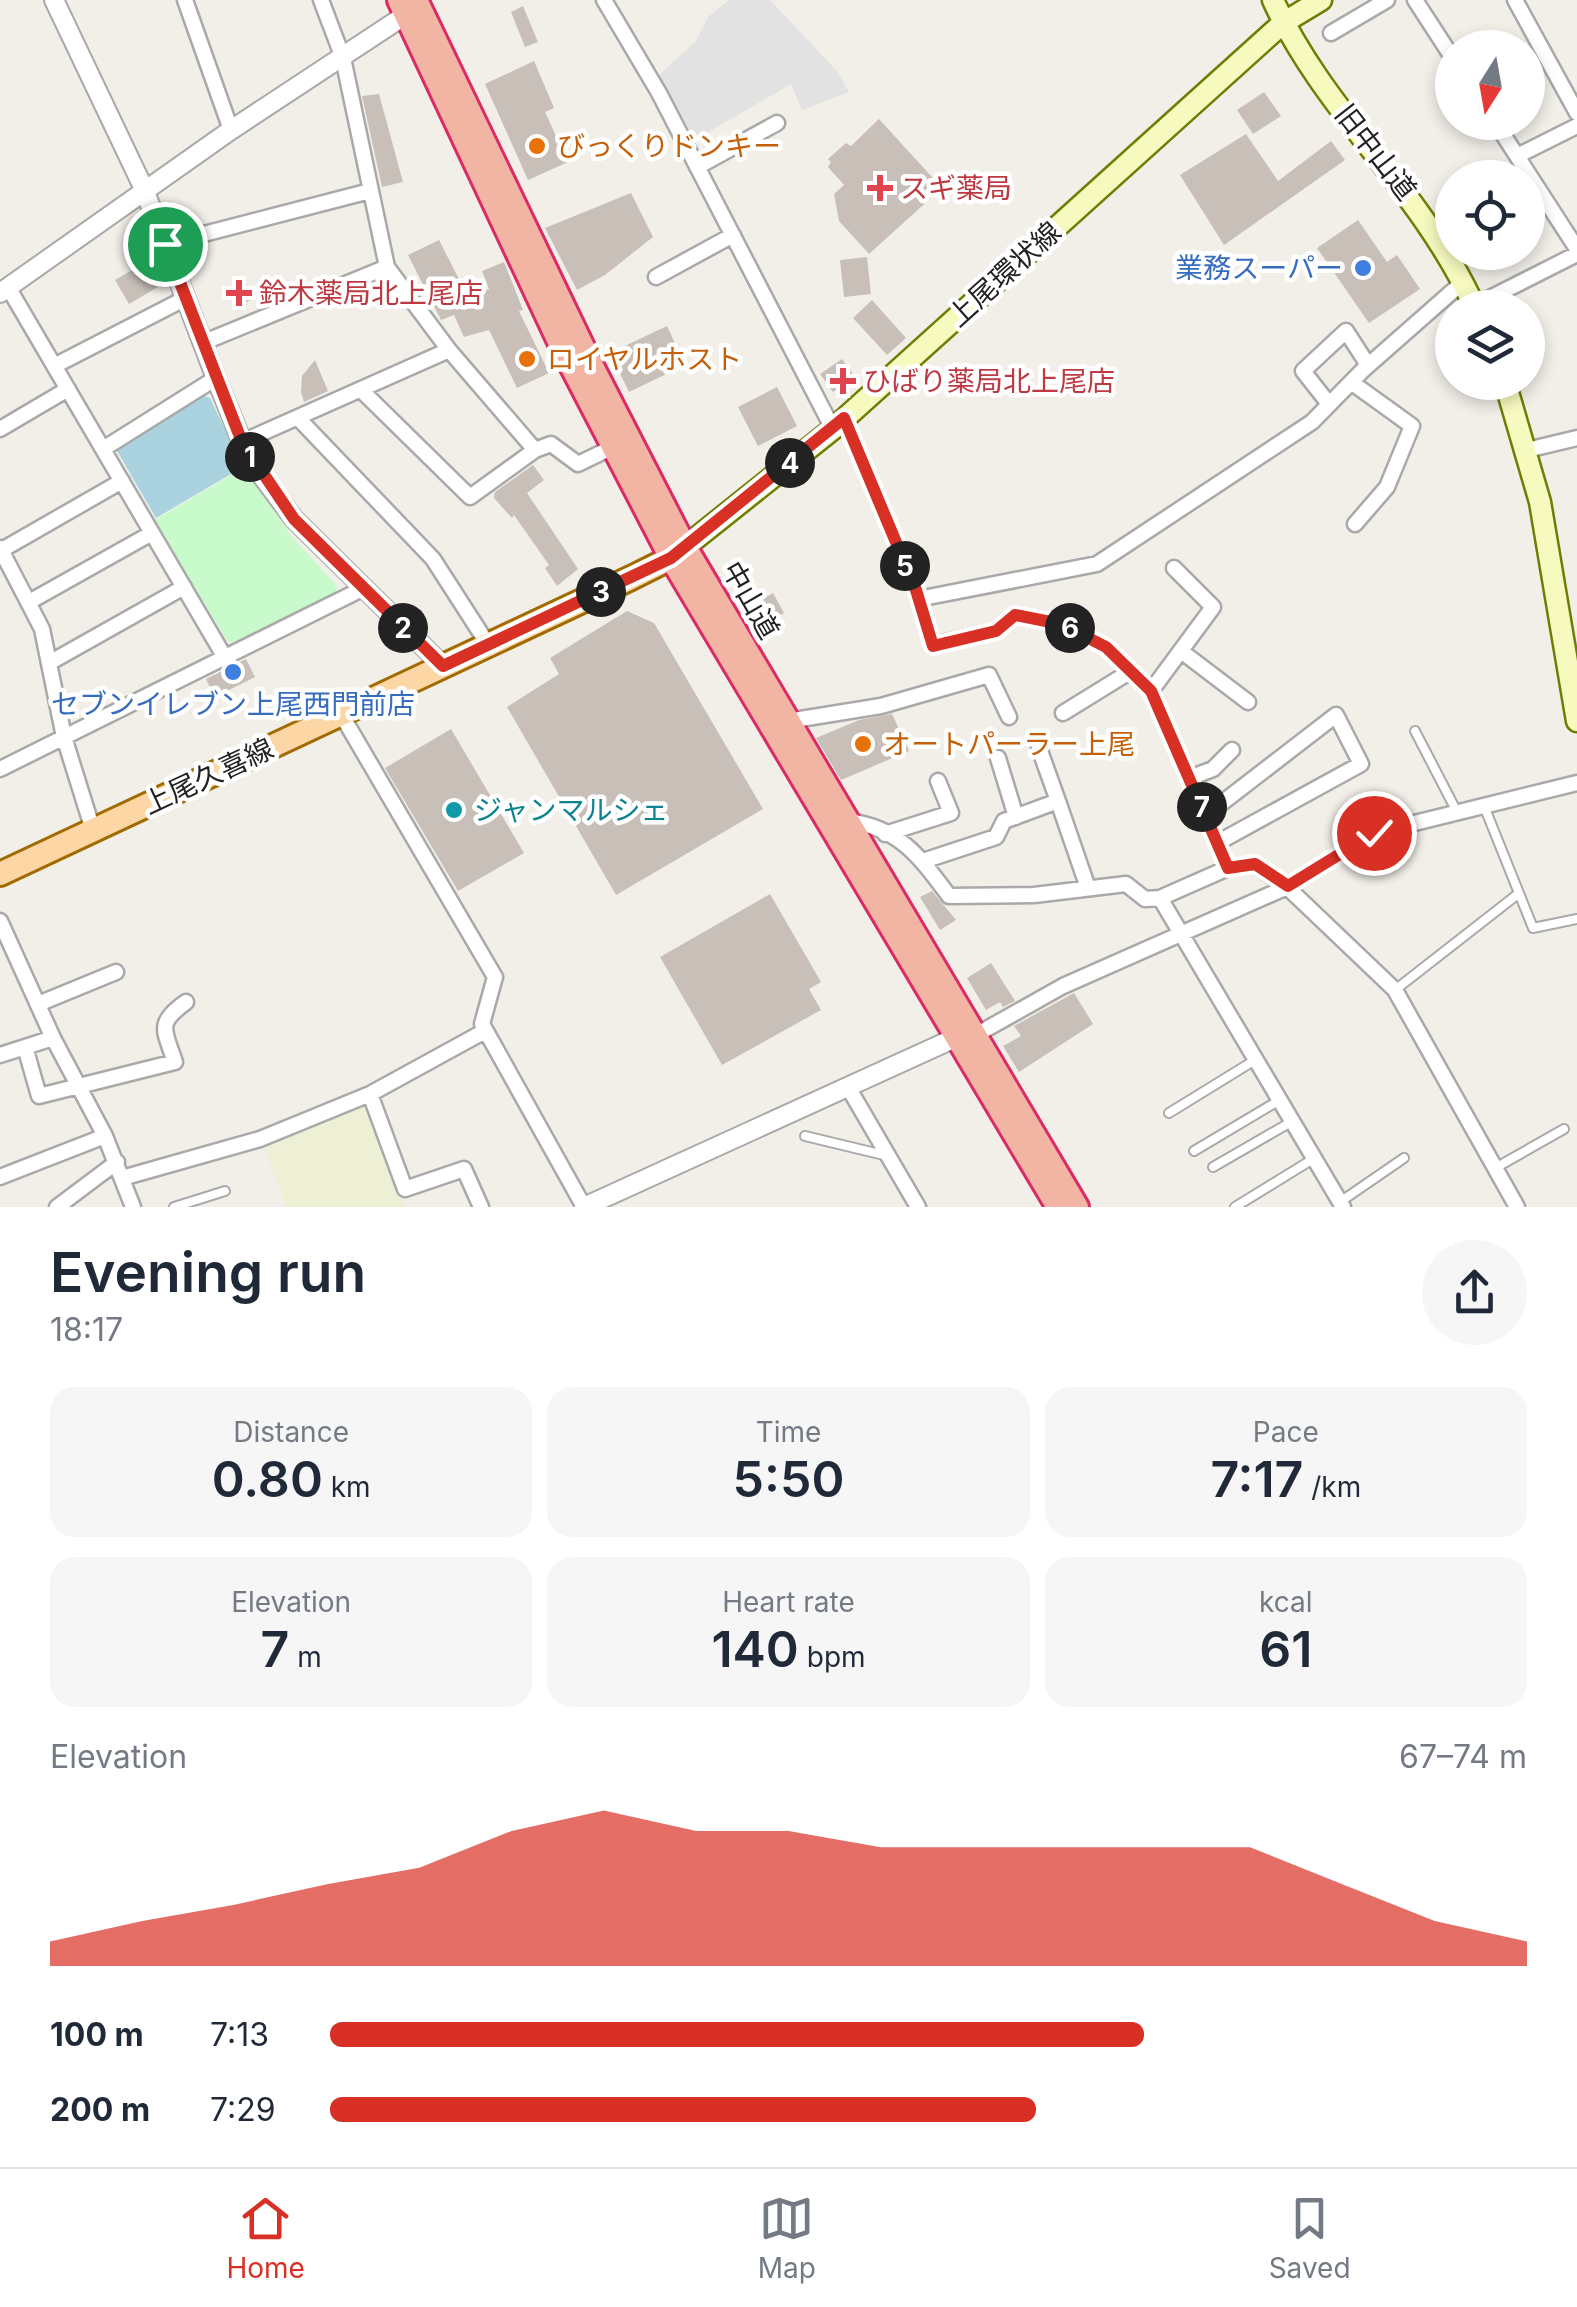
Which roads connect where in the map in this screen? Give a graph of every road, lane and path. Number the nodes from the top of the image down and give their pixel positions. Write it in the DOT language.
graph roads {
  1 [pos="54,0"];
  2 [pos="185,0"];
  3 [pos="321,0"];
  4 [pos="604,0"];
  5 [pos="1273,0"];
  6 [pos="1321,0"];
  7 [pos="1388,0"];
  8 [pos="1416,0"];
  9 [pos="1515,0"];
  10 [pos="414,4"];
  11 [pos="1284,23"];
  12 [pos="1435,30"];
  13 [pos="1332,33"];
  14 [pos="343,58"];
  15 [pos="1577,113"];
  16 [pos="778,122"];
  17 [pos="1577,126"];
  18 [pos="231,130"];
  19 [pos="1506,140"];
  20 [pos="1516,156"];
  21 [pos="698,167"];
  22 [pos="144,189"];
  23 [pos="370,192"];
  24 [pos="733,235"];
  25 [pos="165,244"];
  26 [pos="1577,252"];
  27 [pos="386,267"];
  28 [pos="656,277"];
  29 [pos="1463,282"];
  30 [pos="4,290"];
  31 [pos="1467,290"];
  32 [pos="1506,290"];
  33 [pos="186,298"];
  34 [pos="202,343"];
  35 [pos="449,350"];
  36 [pos="1368,365"];
  37 [pos="54,366"];
  38 [pos="216,378"];
  39 [pos="1351,382"];
  40 [pos="68,389"];
  41 [pos="360,390"];
  42 [pos="1512,400"];
  43 [pos="1329,404"];
  44 [pos="298,418"];
  45 [pos="838,424"];
  46 [pos="0,428"];
  47 [pos="1577,438"];
  48 [pos="242,442"];
  49 [pos="613,447"];
  50 [pos="103,449"];
  51 [pos="535,450"];
  52 [pos="1527,450"];
  53 [pos="122,481"];
  54 [pos="1356,524"];
  55 [pos="152,533"];
  56 [pos="0,550"];
  57 [pos="678,552"];
  58 [pos="1174,568"];
  59 [pos="184,587"];
  60 [pos="364,588"];
  61 [pos="918,599"];
  62 [pos="30,602"];
  63 [pos="1181,650"];
  64 [pos="224,656"];
  65 [pos="461,657"];
  66 [pos="1571,662"];
  67 [pos="49,663"];
  68 [pos="1131,671"];
  69 [pos="1151,691"];
  70 [pos="1248,702"];
  71 [pos="1063,713"];
  72 [pos="342,714"];
  73 [pos="1008,717"];
  74 [pos="788,721"];
  75 [pos="1577,721"];
  76 [pos="1415,731"];
  77 [pos="64,737"];
  78 [pos="1039,748"];
  79 [pos="1232,750"];
  80 [pos="998,758"];
  81 [pos="0,769"];
  82 [pos="1189,778"];
  83 [pos="938,781"];
  84 [pos="1577,783"];
  85 [pos="1058,801"];
  86 [pos="1484,806"];
  87 [pos="1456,812"];
  88 [pos="1206,816"];
  89 [pos="1016,817"];
  90 [pos="846,821"];
  91 [pos="93,830"];
  92 [pos="885,834"];
  93 [pos="1217,843"];
  94 [pos="923,861"];
  95 [pos="1228,868"];
  96 [pos="0,874"];
  97 [pos="1288,886"];
  98 [pos="1088,888"];
  99 [pos="1518,894"];
  100 [pos="1160,898"];
  101 [pos="1577,918"];
  102 [pos="0,921"];
  103 [pos="1183,934"];
  104 [pos="116,972"];
  105 [pos="1395,990"];
  106 [pos="186,1002"];
  107 [pos="38,1004"];
  108 [pos="485,1031"];
  109 [pos="965,1037"];
  110 [pos="53,1038"];
  111 [pos="25,1047"];
  112 [pos="0,1055"];
  113 [pos="1255,1060"];
  114 [pos="79,1086"];
  115 [pos="848,1087"];
  116 [pos="370,1094"];
  117 [pos="1278,1101"];
  118 [pos="1169,1113"];
  119 [pos="1291,1122"];
  120 [pos="1564,1129"];
  121 [pos="106,1136"];
  122 [pos="805,1136"];
  123 [pos="1194,1152"];
  124 [pos="889,1156"];
  125 [pos="1404,1158"];
  126 [pos="1313,1159"];
  127 [pos="117,1162"];
  128 [pos="1213,1167"];
  129 [pos="1498,1167"];
  130 [pos="0,1176"];
  131 [pos="122,1178"];
  132 [pos="225,1191"];
  133 [pos="1341,1204"];
  134 [pos="58,1207"];
  135 [pos="132,1207"];
  136 [pos="174,1207"];
  137 [pos="481,1207"];
  138 [pos="584,1207"];
  139 [pos="918,1207"];
  140 [pos="1058,1207"];
  141 [pos="1076,1207"];
  142 [pos="1235,1207"];
  143 [pos="1517,1207"];
  1 -- 22 [label="street"];
  2 -- 18 [label="street"];
  3 -- 14 [label="street"];
  4 -- 21 [label="street"];
  5 -- 11 [label="main road, 旧中山道"];
  6 -- 11 [label="main road, 上尾環状線"];
  7 -- 13 [label="street"];
  8 -- 12 [label="street"];
  9 -- 15 [label="street"];
  10 -- 14 [label="street"];
  10 -- 49 [label="highway, 中山道"];
  10 -- 57 [label="highway, 中山道"];
  11 -- 29 [label="main road, 旧中山道"];
  11 -- 45 [label="main road, 上尾環状線"];
  14 -- 18 [label="street"];
  14 -- 23 [label="street"];
  16 -- 21 [label="street"];
  17 -- 20 [label="street"];
  18 -- 22 [label="street"];
  19 -- 20 [label="street"];
  20 -- 26 [label="street"];
  21 -- 24 [label="street"];
  22 -- 25 [label="street"];
  22 -- 30 [label="street"];
  23 -- 25 [label="street"];
  23 -- 27 [label="street"];
  24 -- 28 [label="street"];
  24 -- 45 [label="street"];
  25 -- 33 [label="street"];
  26 -- 32 [label="street"];
  27 -- 34 [label="street"];
  27 -- 35 [label="street"];
  29 -- 31 [label="main road, 旧中山道"];
  29 -- 36 [label="street"];
  30 -- 37 [label="street"];
  33 -- 34 [label="street"];
  33 -- 37 [label="street"];
  34 -- 38 [label="street"];
  35 -- 41 [label="street"];
  35 -- 51 [label="street"];
  36 -- 39 [label="street"];
  36 -- 43 [label="street"];
  37 -- 40 [label="street"];
  38 -- 48 [label="street"];
  38 -- 50 [label="street"];
  39 -- 43 [label="street"];
  39 -- 54 [label="street"];
  40 -- 46 [label="street"];
  40 -- 50 [label="street"];
  41 -- 44 [label="street"];
  41 -- 51 [label="street"];
  42 -- 52 [label="main road"];
  43 -- 61 [label="street"];
  44 -- 48 [label="street"];
  44 -- 65 [label="street"];
  45 -- 57 [label="main road, 上尾環状線"];
  45 -- 61 [label="street"];
  47 -- 52 [label="street"];
  48 -- 60 [label="street"];
  49 -- 51 [label="street"];
  49 -- 57 [label="highway, 中山道"];
  50 -- 53 [label="street"];
  52 -- 66 [label="main road"];
  53 -- 55 [label="street"];
  53 -- 56 [label="street"];
  55 -- 59 [label="street"];
  55 -- 62 [label="street"];
  56 -- 62 [label="street"];
  57 -- 65 [label="main road, 上尾久喜線"];
  57 -- 74 [label="highway, 中山道"];
  57 -- 109 [label="highway, 中山道"];
  58 -- 63 [label="street"];
  59 -- 64 [label="street"];
  59 -- 67 [label="street"];
  60 -- 64 [label="street"];
  60 -- 65 [label="street"];
  61 -- 68 [label="street"];
  62 -- 67 [label="street"];
  63 -- 69 [label="street"];
  63 -- 70 [label="street"];
  64 -- 77 [label="street"];
  65 -- 72 [label="main road, 上尾久喜線"];
  66 -- 75 [label="main road"];
  67 -- 77 [label="street"];
  68 -- 69 [label="street"];
  68 -- 71 [label="street"];
  69 -- 82 [label="street"];
  72 -- 91 [label="main road, 上尾久喜線"];
  72 -- 108 [label="street"];
  73 -- 74 [label="street"];
  74 -- 90 [label="highway, 中山道"];
  76 -- 87 [label="lane"];
  77 -- 81 [label="street"];
  77 -- 91 [label="street"];
  78 -- 85 [label="street"];
  79 -- 82 [label="street"];
  80 -- 89 [label="street"];
  82 -- 88 [label="street"];
  83 -- 92 [label="street"];
  84 -- 86 [label="street"];
  85 -- 89 [label="street"];
  85 -- 98 [label="street"];
  86 -- 87 [label="street"];
  86 -- 99 [label="lane"];
  87 -- 97 [label="street"];
  88 -- 93 [label="street"];
  88 -- 93 [label="street"];
  89 -- 94 [label="street"];
  90 -- 92 [label="street"];
  90 -- 109 [label="highway, 中山道"];
  91 -- 96 [label="main road, 上尾久喜線"];
  92 -- 94 [label="street"];
  93 -- 95 [label="street"];
  94 -- 98 [label="street"];
  95 -- 97 [label="street"];
  95 -- 100 [label="street"];
  97 -- 103 [label="street"];
  97 -- 105 [label="street"];
  98 -- 100 [label="street"];
  99 -- 101 [label="lane"];
  99 -- 105 [label="lane"];
  100 -- 103 [label="street"];
  102 -- 107 [label="street"];
  103 -- 109 [label="street"];
  103 -- 113 [label="street"];
  104 -- 107 [label="street"];
  105 -- 129 [label="street"];
  106 -- 114 [label="street"];
  107 -- 110 [label="street"];
  108 -- 116 [label="street"];
  108 -- 138 [label="street"];
  109 -- 115 [label="street"];
  109 -- 140 [label="highway, 中山道"];
  109 -- 141 [label="highway, 中山道"];
  110 -- 111 [label="street"];
  110 -- 114 [label="street"];
  111 -- 112 [label="street"];
  111 -- 114 [label="street"];
  113 -- 117 [label="street"];
  113 -- 118 [label="lane"];
  114 -- 121 [label="street"];
  115 -- 124 [label="street"];
  115 -- 138 [label="street"];
  116 -- 131 [label="street"];
  116 -- 137 [label="street"];
  117 -- 119 [label="street"];
  117 -- 123 [label="lane"];
  119 -- 126 [label="street"];
  119 -- 128 [label="lane"];
  120 -- 129 [label="lane"];
  121 -- 127 [label="street"];
  121 -- 130 [label="street"];
  122 -- 124 [label="lane"];
  124 -- 139 [label="street"];
  125 -- 133 [label="lane"];
  126 -- 133 [label="street"];
  126 -- 142 [label="lane"];
  127 -- 131 [label="street"];
  127 -- 134 [label="street"];
  129 -- 143 [label="street"];
  131 -- 135 [label="street"];
  132 -- 136 [label="lane"];
}
